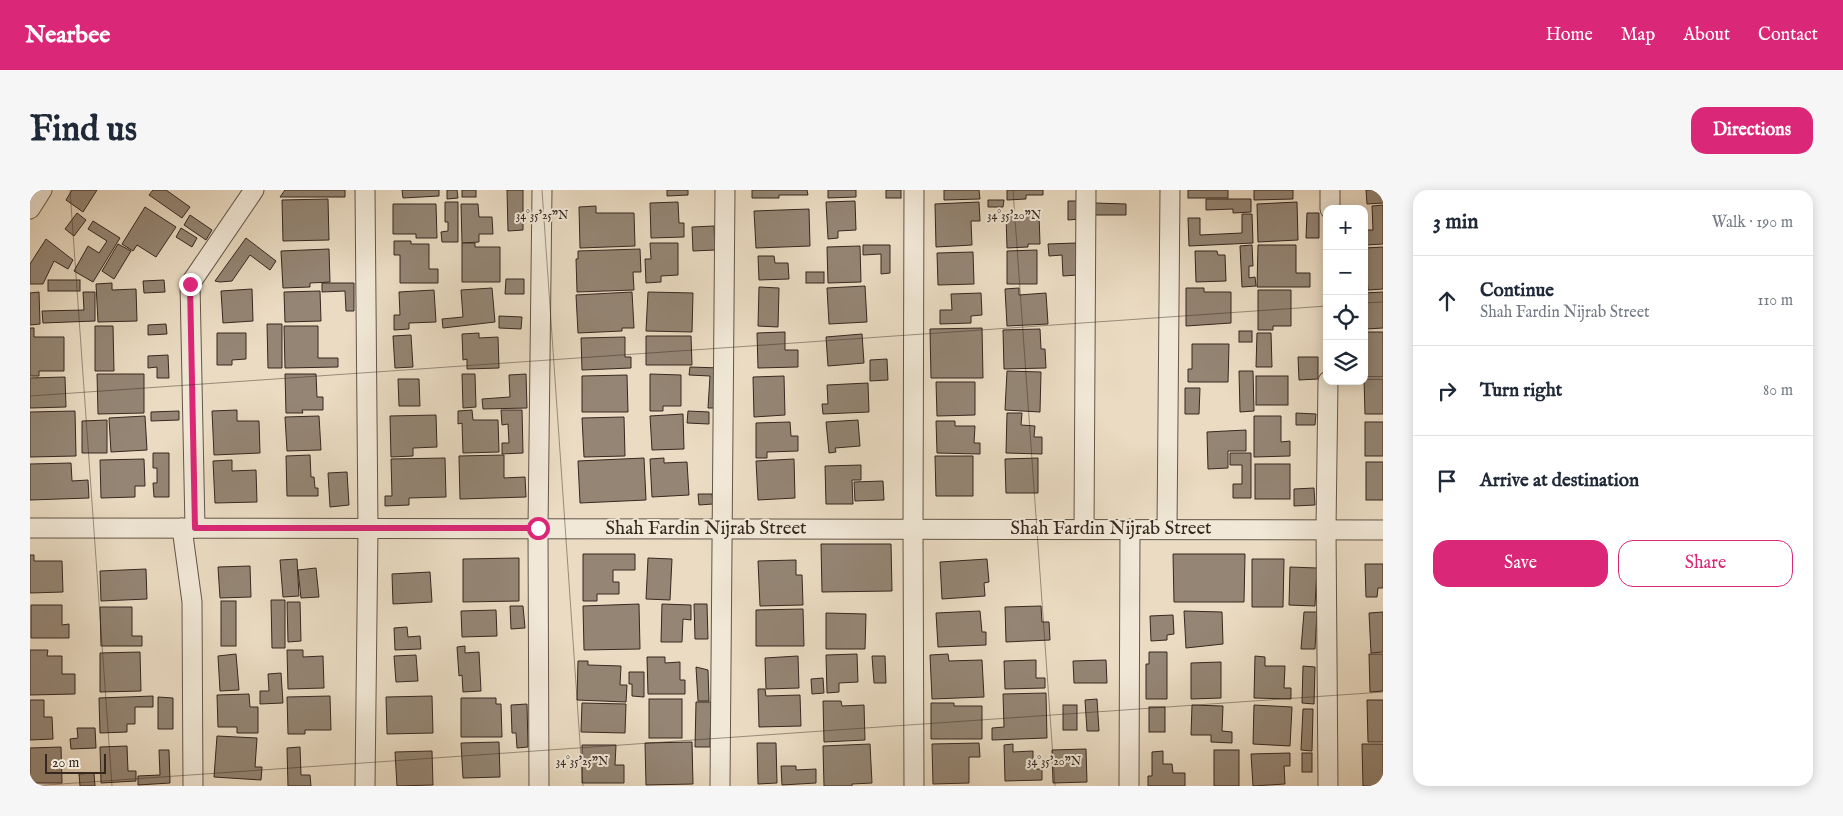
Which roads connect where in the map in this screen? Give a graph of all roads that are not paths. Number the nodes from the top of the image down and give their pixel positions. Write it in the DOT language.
graph roads {
  1 [pos="42,190"];
  2 [pos="254,190"];
  3 [pos="365,190"];
  4 [pos="542,190"];
  5 [pos="725,190"];
  6 [pos="914,190"];
  7 [pos="1086,190"];
  8 [pos="1170,190"];
  9 [pos="1330,190"];
  10 [pos="1330,205"];
  11 [pos="30,209"];
  12 [pos="1328,385"];
  13 [pos="30,528"];
  14 [pos="188,528"];
  15 [pos="368,528"];
  16 [pos="538,528"];
  17 [pos="721,528"];
  18 [pos="913,529"];
  19 [pos="1084,529"];
  20 [pos="1130,529"];
  21 [pos="1168,529"];
  22 [pos="1326,529"];
  23 [pos="1383,530"];
  24 [pos="193,786"];
  25 [pos="365,786"];
  26 [pos="539,786"];
  27 [pos="720,786"];
  28 [pos="914,786"];
  29 [pos="1129,786"];
  30 [pos="1328,786"];
  1 -- 11 [label="street"];
  2 -- 14 [label="street"];
  3 -- 15 [label="street"];
  4 -- 16 [label="street"];
  5 -- 17 [label="street"];
  6 -- 18 [label="street"];
  7 -- 19 [label="street"];
  8 -- 21 [label="street"];
  9 -- 10 [label="street"];
  12 -- 22 [label="street"];
  13 -- 14 [label="street, Shah Fardin Nijrab Street"];
  14 -- 15 [label="street, Shah Fardin Nijrab Street"];
  14 -- 24 [label="street"];
  15 -- 16 [label="street, Shah Fardin Nijrab Street"];
  15 -- 25 [label="street"];
  16 -- 17 [label="street, Shah Fardin Nijrab Street"];
  16 -- 26 [label="street"];
  17 -- 18 [label="street, Shah Fardin Nijrab Street"];
  17 -- 27 [label="street"];
  18 -- 19 [label="street, Shah Fardin Nijrab Street"];
  18 -- 28 [label="street"];
  19 -- 20 [label="street, Shah Fardin Nijrab Street"];
  20 -- 21 [label="street, Shah Fardin Nijrab Street"];
  20 -- 29 [label="street"];
  21 -- 22 [label="street, Shah Fardin Nijrab Street"];
  22 -- 23 [label="street, Shah Fardin Nijrab Street"];
  22 -- 30 [label="street"];
}
